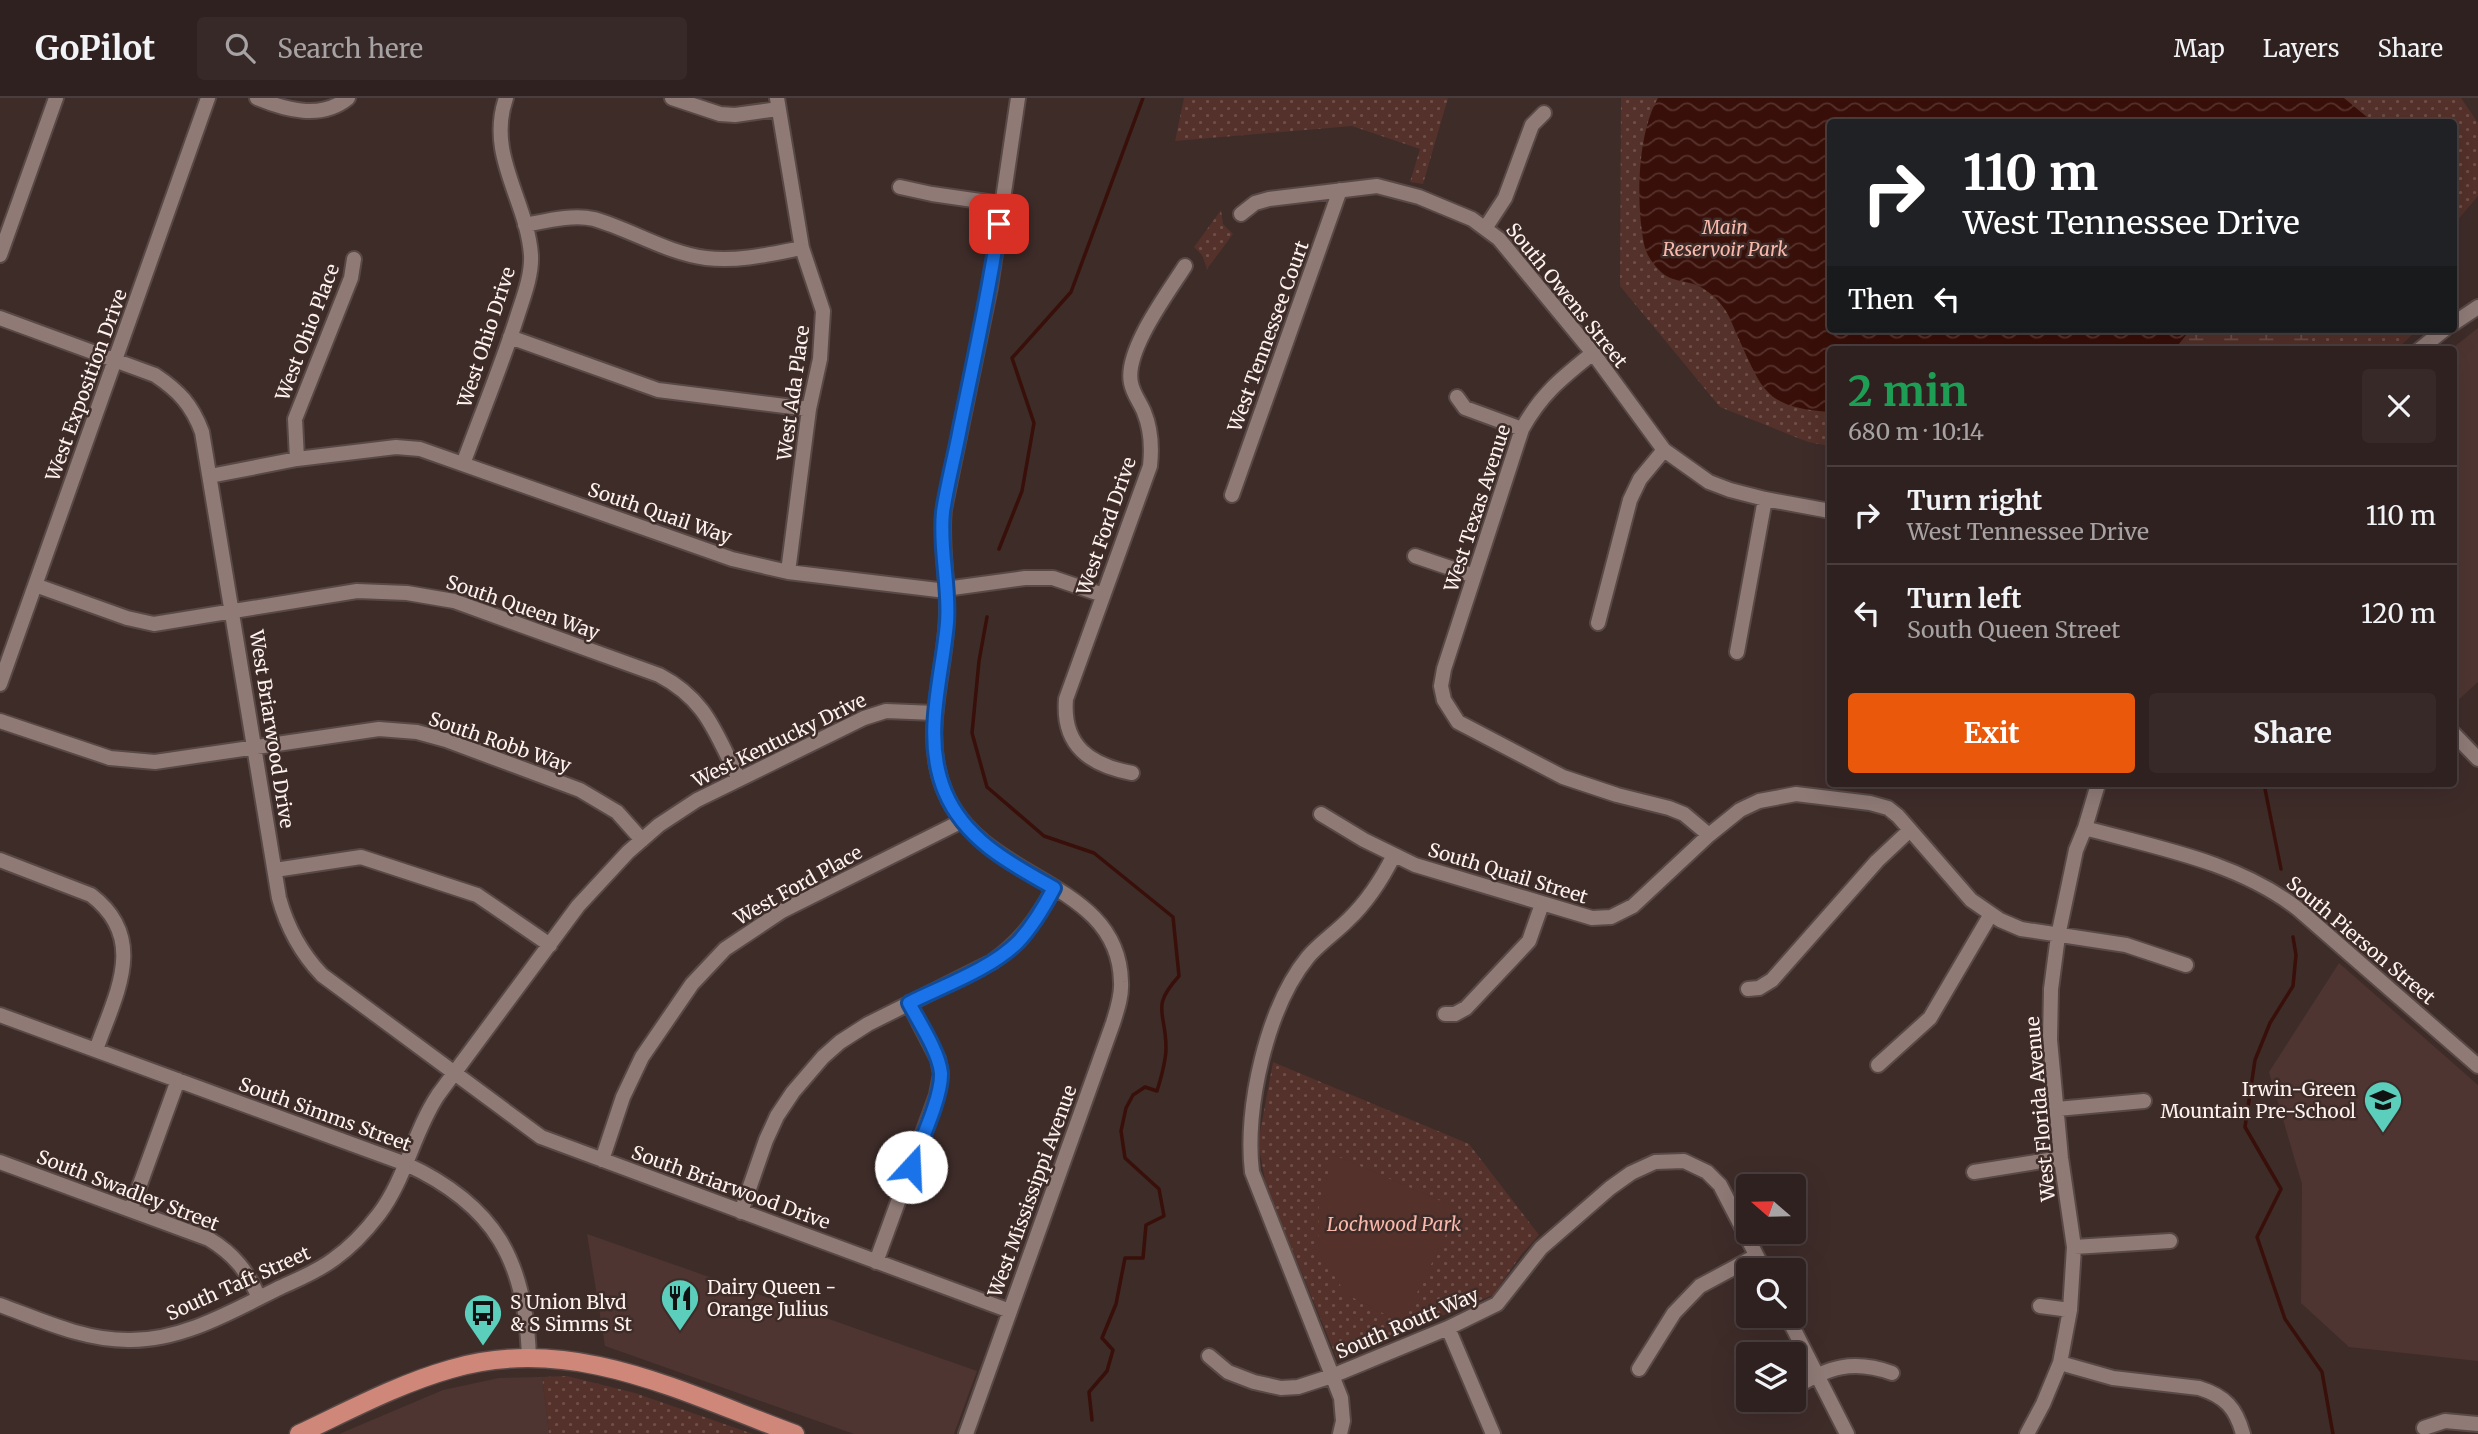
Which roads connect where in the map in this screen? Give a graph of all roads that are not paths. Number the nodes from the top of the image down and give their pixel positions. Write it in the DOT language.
graph roads {
  1 [pos="55,98"];
  2 [pos="208,98"];
  3 [pos="257,98"];
  4 [pos="348,98"];
  5 [pos="506,98"];
  6 [pos="672,98"];
  7 [pos="1018,98"];
  8 [pos="777,103"];
  9 [pos="1544,113"];
  10 [pos="900,187"];
  11 [pos="1340,190"];
  12 [pos="1001,204"];
  13 [pos="1241,214"];
  14 [pos="525,225"];
  15 [pos="1486,227"];
  16 [pos="802,248"];
  17 [pos="0,255"];
  18 [pos="354,259"];
  19 [pos="1185,266"];
  20 [pos="2478,307"];
  21 [pos="0,318"];
  22 [pos="2457,321"];
  23 [pos="2440,333"];
  24 [pos="510,337"];
  25 [pos="2424,346"];
  26 [pos="1593,353"];
  27 [pos="116,360"];
  28 [pos="1457,397"];
  29 [pos="809,409"];
  30 [pos="1522,429"];
  31 [pos="1664,450"];
  32 [pos="297,459"];
  33 [pos="463,464"];
  34 [pos="210,476"];
  35 [pos="1232,495"];
  36 [pos="1765,499"];
  37 [pos="1827,509"];
  38 [pos="1415,556"];
  39 [pos="788,572"];
  40 [pos="1474,576"];
  41 [pos="35,585"];
  42 [pos="946,589"];
  43 [pos="1103,595"];
  44 [pos="234,612"];
  45 [pos="1598,623"];
  46 [pos="1737,652"];
  47 [pos="0,684"];
  48 [pos="935,713"];
  49 [pos="0,721"];
  50 [pos="2457,737"];
  51 [pos="256,748"];
  52 [pos="2478,759"];
  53 [pos="1132,773"];
  54 [pos="739,779"];
  55 [pos="2097,787"];
  56 [pos="1321,814"];
  57 [pos="962,821"];
  58 [pos="2085,828"];
  59 [pos="1910,830"];
  60 [pos="1709,835"];
  61 [pos="642,839"];
  62 [pos="1394,855"];
  63 [pos="0,860"];
  64 [pos="275,870"];
  65 [pos="1054,888"];
  66 [pos="1542,904"];
  67 [pos="1991,914"];
  68 [pos="2058,936"];
  69 [pos="550,945"];
  70 [pos="2186,965"];
  71 [pos="1748,989"];
  72 [pos="909,1003"];
  73 [pos="1445,1014"];
  74 [pos="0,1015"];
  75 [pos="96,1050"];
  76 [pos="1878,1065"];
  77 [pos="2478,1066"];
  78 [pos="454,1074"];
  79 [pos="178,1080"];
  80 [pos="2144,1101"];
  81 [pos="2057,1108"];
  82 [pos="2061,1158"];
  83 [pos="602,1160"];
  84 [pos="0,1162"];
  85 [pos="406,1164"];
  86 [pos="1974,1172"];
  87 [pos="131,1209"];
  88 [pos="741,1212"];
  89 [pos="2170,1241"];
  90 [pos="2074,1247"];
  91 [pos="1756,1256"];
  92 [pos="876,1262"];
  93 [pos="259,1298"];
  94 [pos="0,1305"];
  95 [pos="2040,1306"];
  96 [pos="2070,1310"];
  97 [pos="1010,1311"];
  98 [pos="1448,1328"];
  99 [pos="1793,1328"];
  100 [pos="1209,1356"];
  101 [pos="529,1357"];
  102 [pos="2060,1363"];
  103 [pos="1639,1369"];
  104 [pos="1892,1373"];
  105 [pos="1816,1375"];
  106 [pos="1332,1376"];
  107 [pos="1806,1381"];
  108 [pos="2478,1424"];
  109 [pos="2424,1428"];
  110 [pos="299,1434"];
  111 [pos="795,1434"];
  112 [pos="966,1434"];
  113 [pos="1340,1434"];
  114 [pos="1493,1434"];
  115 [pos="1847,1434"];
  116 [pos="2027,1434"];
  117 [pos="2243,1434"];
  1 -- 17 [label="street"];
  2 -- 27 [label="street, West Exposition Drive"];
  3 -- 4 [label="street"];
  5 -- 14 [label="street, West Ohio Drive"];
  6 -- 8 [label="street"];
  7 -- 12 [label="street"];
  8 -- 16 [label="street, West Ada Place"];
  9 -- 15 [label="street"];
  10 -- 12 [label="street"];
  11 -- 13 [label="street, South Owens Street"];
  11 -- 15 [label="street, South Owens Street"];
  11 -- 35 [label="street, West Tennessee Court"];
  12 -- 42 [label="street"];
  14 -- 16 [label="street"];
  14 -- 24 [label="street, West Ohio Drive"];
  15 -- 26 [label="street, South Owens Street"];
  16 -- 29 [label="street, West Ada Place"];
  18 -- 32 [label="street, West Ohio Place"];
  19 -- 43 [label="street, West Ford Drive"];
  20 -- 22 [label="street"];
  21 -- 27 [label="street"];
  23 -- 25 [label="street"];
  24 -- 29 [label="street"];
  24 -- 33 [label="street, West Ohio Drive"];
  26 -- 30 [label="street, West Texas Avenue"];
  26 -- 31 [label="street, South Owens Street"];
  27 -- 34 [label="street, West Briarwood Drive"];
  27 -- 41 [label="street, West Exposition Drive"];
  28 -- 30 [label="street"];
  29 -- 39 [label="street, West Ada Place"];
  30 -- 40 [label="street, West Texas Avenue"];
  31 -- 36 [label="street, South Owens Street"];
  31 -- 45 [label="street"];
  32 -- 33 [label="street, South Quail Way"];
  32 -- 34 [label="street, South Quail Way"];
  33 -- 39 [label="street, South Quail Way"];
  34 -- 44 [label="street, West Briarwood Drive"];
  36 -- 37 [label="street, South Owens Street"];
  36 -- 46 [label="street"];
  38 -- 40 [label="street"];
  39 -- 42 [label="street, South Quail Way"];
  40 -- 60 [label="street, West Texas Avenue"];
  41 -- 44 [label="street, South Queen Way"];
  41 -- 47 [label="street, West Exposition Drive"];
  42 -- 43 [label="street, South Quail Way"];
  42 -- 48 [label="street"];
  43 -- 53 [label="street, West Ford Drive"];
  44 -- 51 [label="street, West Briarwood Drive"];
  44 -- 54 [label="street, South Queen Way"];
  48 -- 54 [label="street, West Kentucky Drive"];
  48 -- 57 [label="street"];
  49 -- 51 [label="street, South Robb Way"];
  50 -- 52 [label="street"];
  51 -- 61 [label="street, South Robb Way"];
  51 -- 64 [label="street, West Briarwood Drive"];
  54 -- 61 [label="street, West Kentucky Drive"];
  55 -- 58 [label="street, West Florida Avenue"];
  56 -- 62 [label="street, South Quail Street"];
  57 -- 65 [label="street"];
  57 -- 83 [label="street, West Ford Place"];
  58 -- 68 [label="street, West Florida Avenue"];
  58 -- 77 [label="street, South Pierson Street"];
  59 -- 60 [label="street"];
  59 -- 67 [label="street"];
  59 -- 71 [label="street"];
  60 -- 66 [label="street, South Quail Street"];
  61 -- 69 [label="street, West Kentucky Drive"];
  62 -- 66 [label="street, South Quail Street"];
  62 -- 106 [label="street"];
  63 -- 75 [label="street"];
  64 -- 69 [label="street"];
  64 -- 78 [label="street, West Briarwood Drive"];
  65 -- 72 [label="street"];
  65 -- 97 [label="street, West Mississippi Avenue"];
  66 -- 73 [label="street"];
  67 -- 68 [label="street"];
  67 -- 76 [label="street"];
  68 -- 70 [label="street"];
  68 -- 81 [label="street, West Florida Avenue"];
  69 -- 78 [label="street, West Kentucky Drive"];
  72 -- 88 [label="street"];
  72 -- 92 [label="street"];
  74 -- 75 [label="street, South Simms Street"];
  75 -- 79 [label="street, South Simms Street"];
  78 -- 83 [label="street, South Briarwood Drive"];
  78 -- 85 [label="street, West Kentucky Drive"];
  79 -- 85 [label="street, South Simms Street"];
  79 -- 87 [label="street"];
  80 -- 81 [label="street"];
  81 -- 82 [label="street, West Florida Avenue"];
  82 -- 86 [label="street"];
  82 -- 90 [label="street, West Florida Avenue"];
  83 -- 88 [label="street, South Briarwood Drive"];
  84 -- 87 [label="street, South Swadley Street"];
  85 -- 93 [label="street, South Taft Street"];
  85 -- 101 [label="street, South Simms Street"];
  87 -- 93 [label="street, South Swadley Street"];
  88 -- 92 [label="street, South Briarwood Drive"];
  89 -- 90 [label="street"];
  90 -- 96 [label="street, West Florida Avenue"];
  91 -- 98 [label="street, South Routt Way"];
  91 -- 103 [label="street"];
  92 -- 97 [label="street, South Briarwood Drive"];
  93 -- 94 [label="street, South Taft Street"];
  95 -- 96 [label="street"];
  96 -- 102 [label="street, West Florida Avenue"];
  97 -- 112 [label="street, West Mississippi Avenue"];
  98 -- 106 [label="street, South Routt Way"];
  98 -- 114 [label="street"];
  99 -- 105 [label="street"];
  100 -- 106 [label="street, South Routt Way"];
  101 -- 110 [label="main road"];
  101 -- 111 [label="main road"];
  102 -- 116 [label="street, West Florida Avenue"];
  102 -- 117 [label="street"];
  104 -- 105 [label="street"];
  105 -- 107 [label="street"];
  105 -- 115 [label="street"];
  106 -- 113 [label="street"];
  108 -- 109 [label="street"];
}
